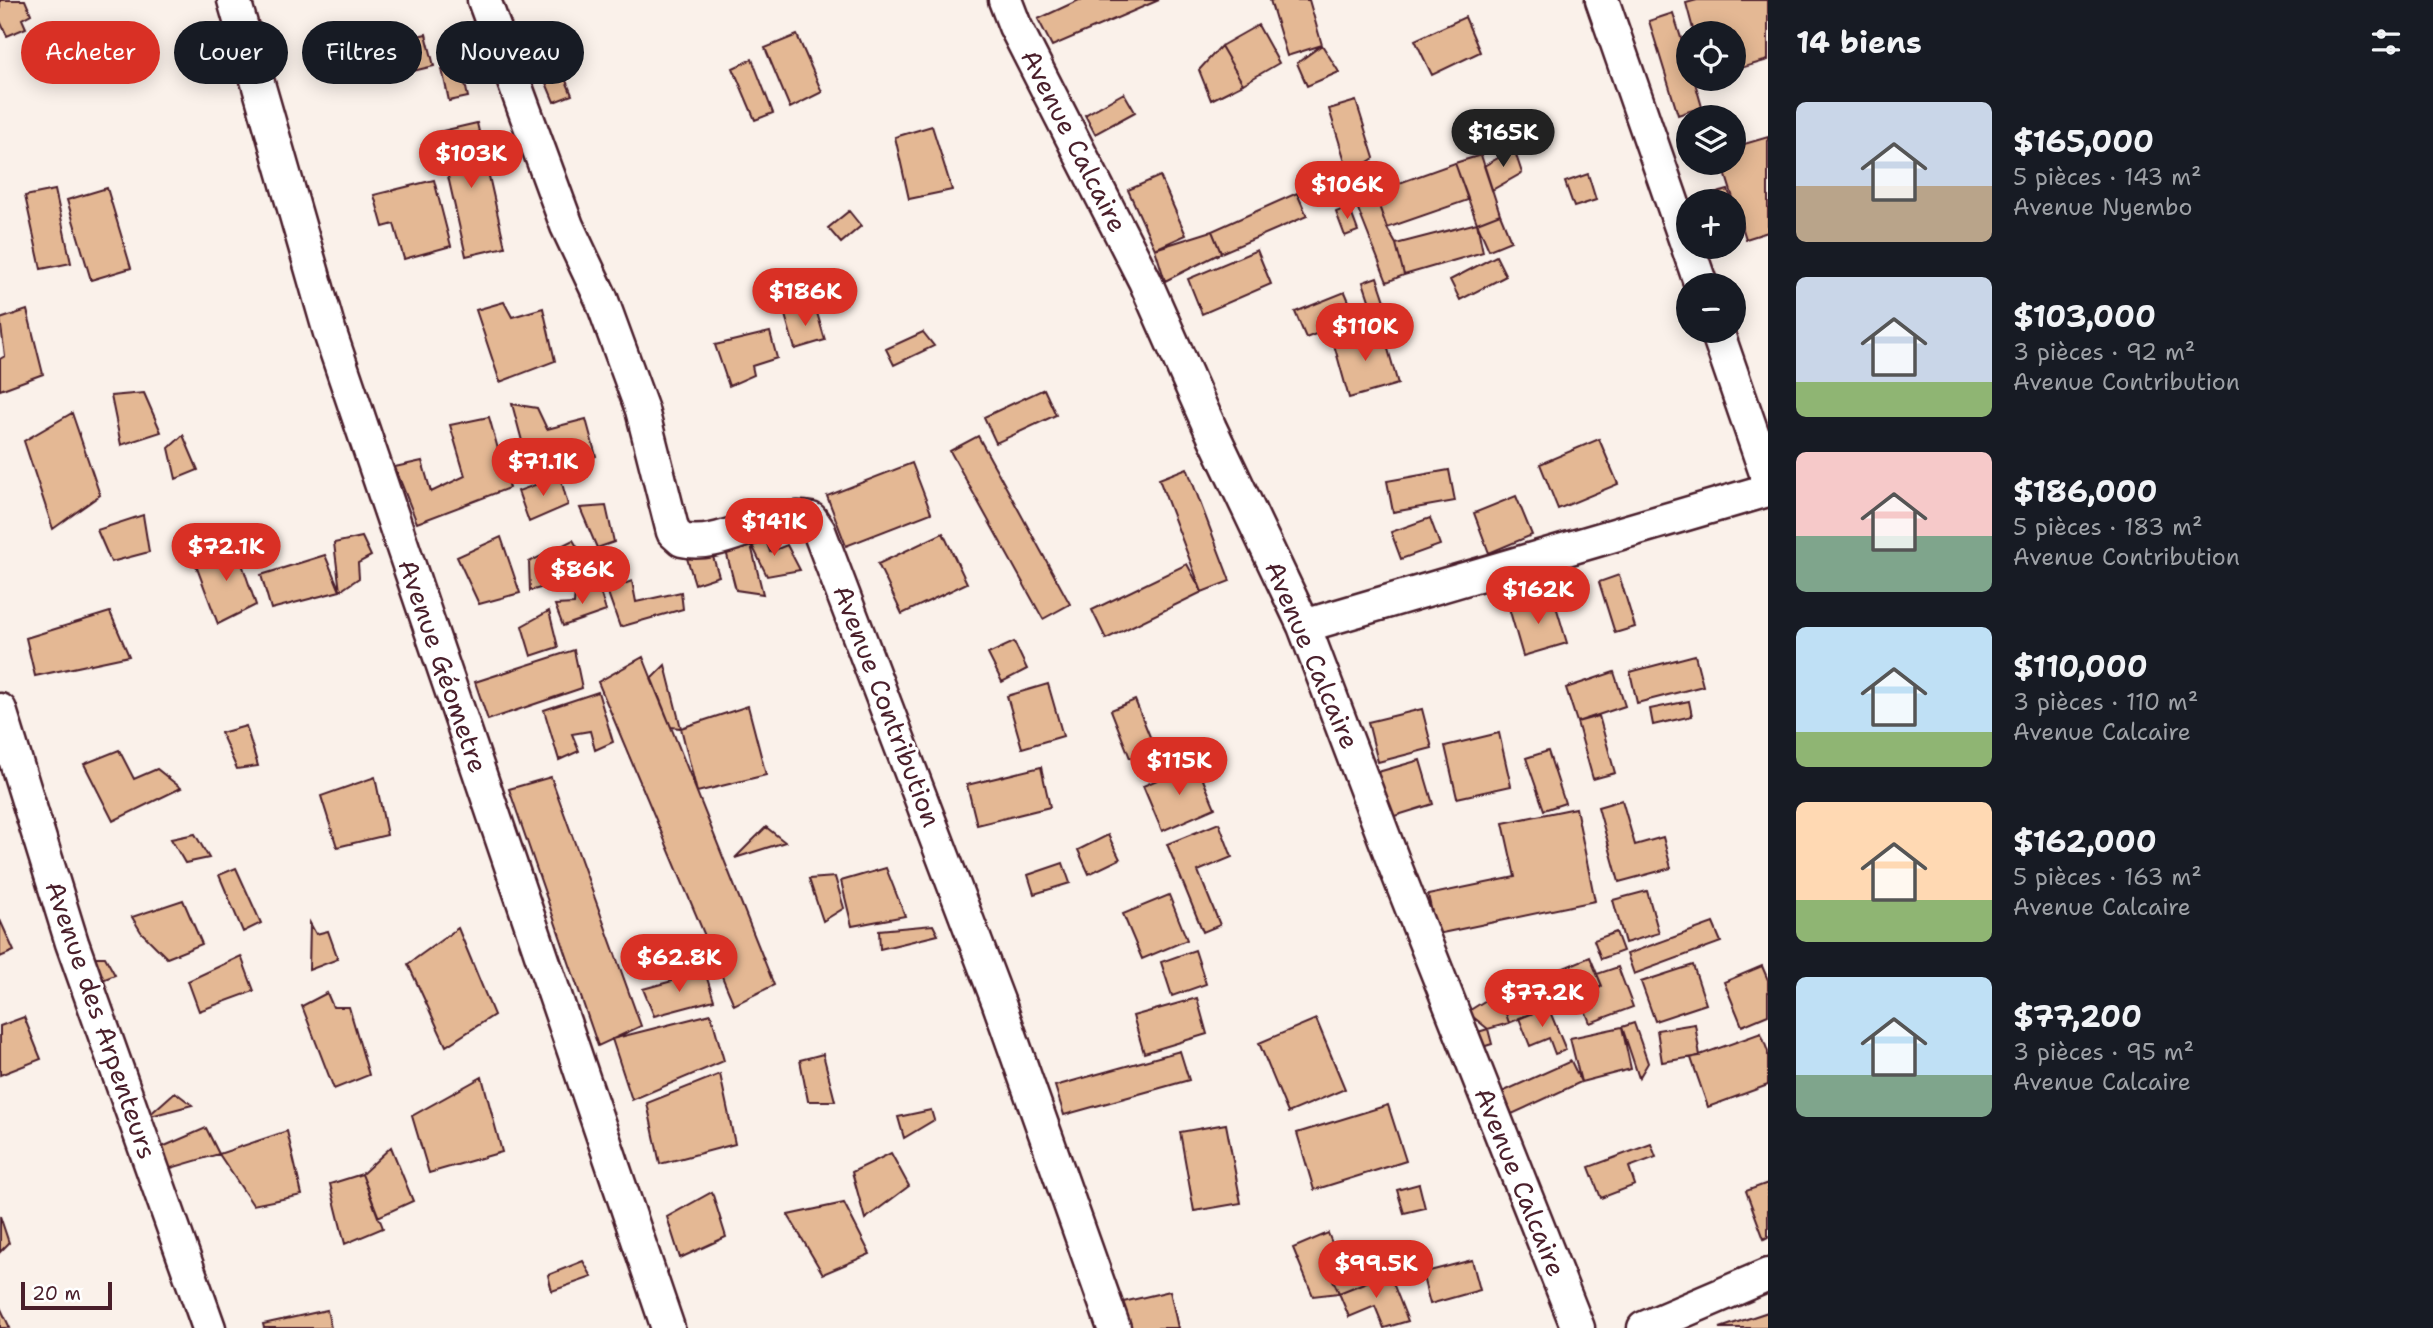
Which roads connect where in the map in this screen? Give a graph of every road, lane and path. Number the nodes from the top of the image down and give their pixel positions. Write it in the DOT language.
graph roads {
  1 [pos="234,0"];
  2 [pos="484,0"];
  3 [pos="1005,0"];
  4 [pos="1602,0"];
  5 [pos="1697,273"];
  6 [pos="1721,343"];
  7 [pos="1768,479"];
  8 [pos="1768,490"];
  9 [pos="1304,626"];
  10 [pos="0,710"];
  11 [pos="1768,1275"];
  12 [pos="209,1328"];
  13 [pos="668,1328"];
  14 [pos="1114,1328"];
  15 [pos="1578,1328"];
  16 [pos="1644,1328"];
  1 -- 13 [label="street, Avenue Géometre"];
  2 -- 14 [label="street, Avenue Contribution"];
  3 -- 9 [label="street, Avenue Calcaire"];
  4 -- 5 [label="street"];
  6 -- 7 [label="street"];
  8 -- 9 [label="street"];
  9 -- 15 [label="street, Avenue Calcaire"];
  10 -- 12 [label="street, Avenue des Arpenteurs"];
  11 -- 16 [label="street"];
}
